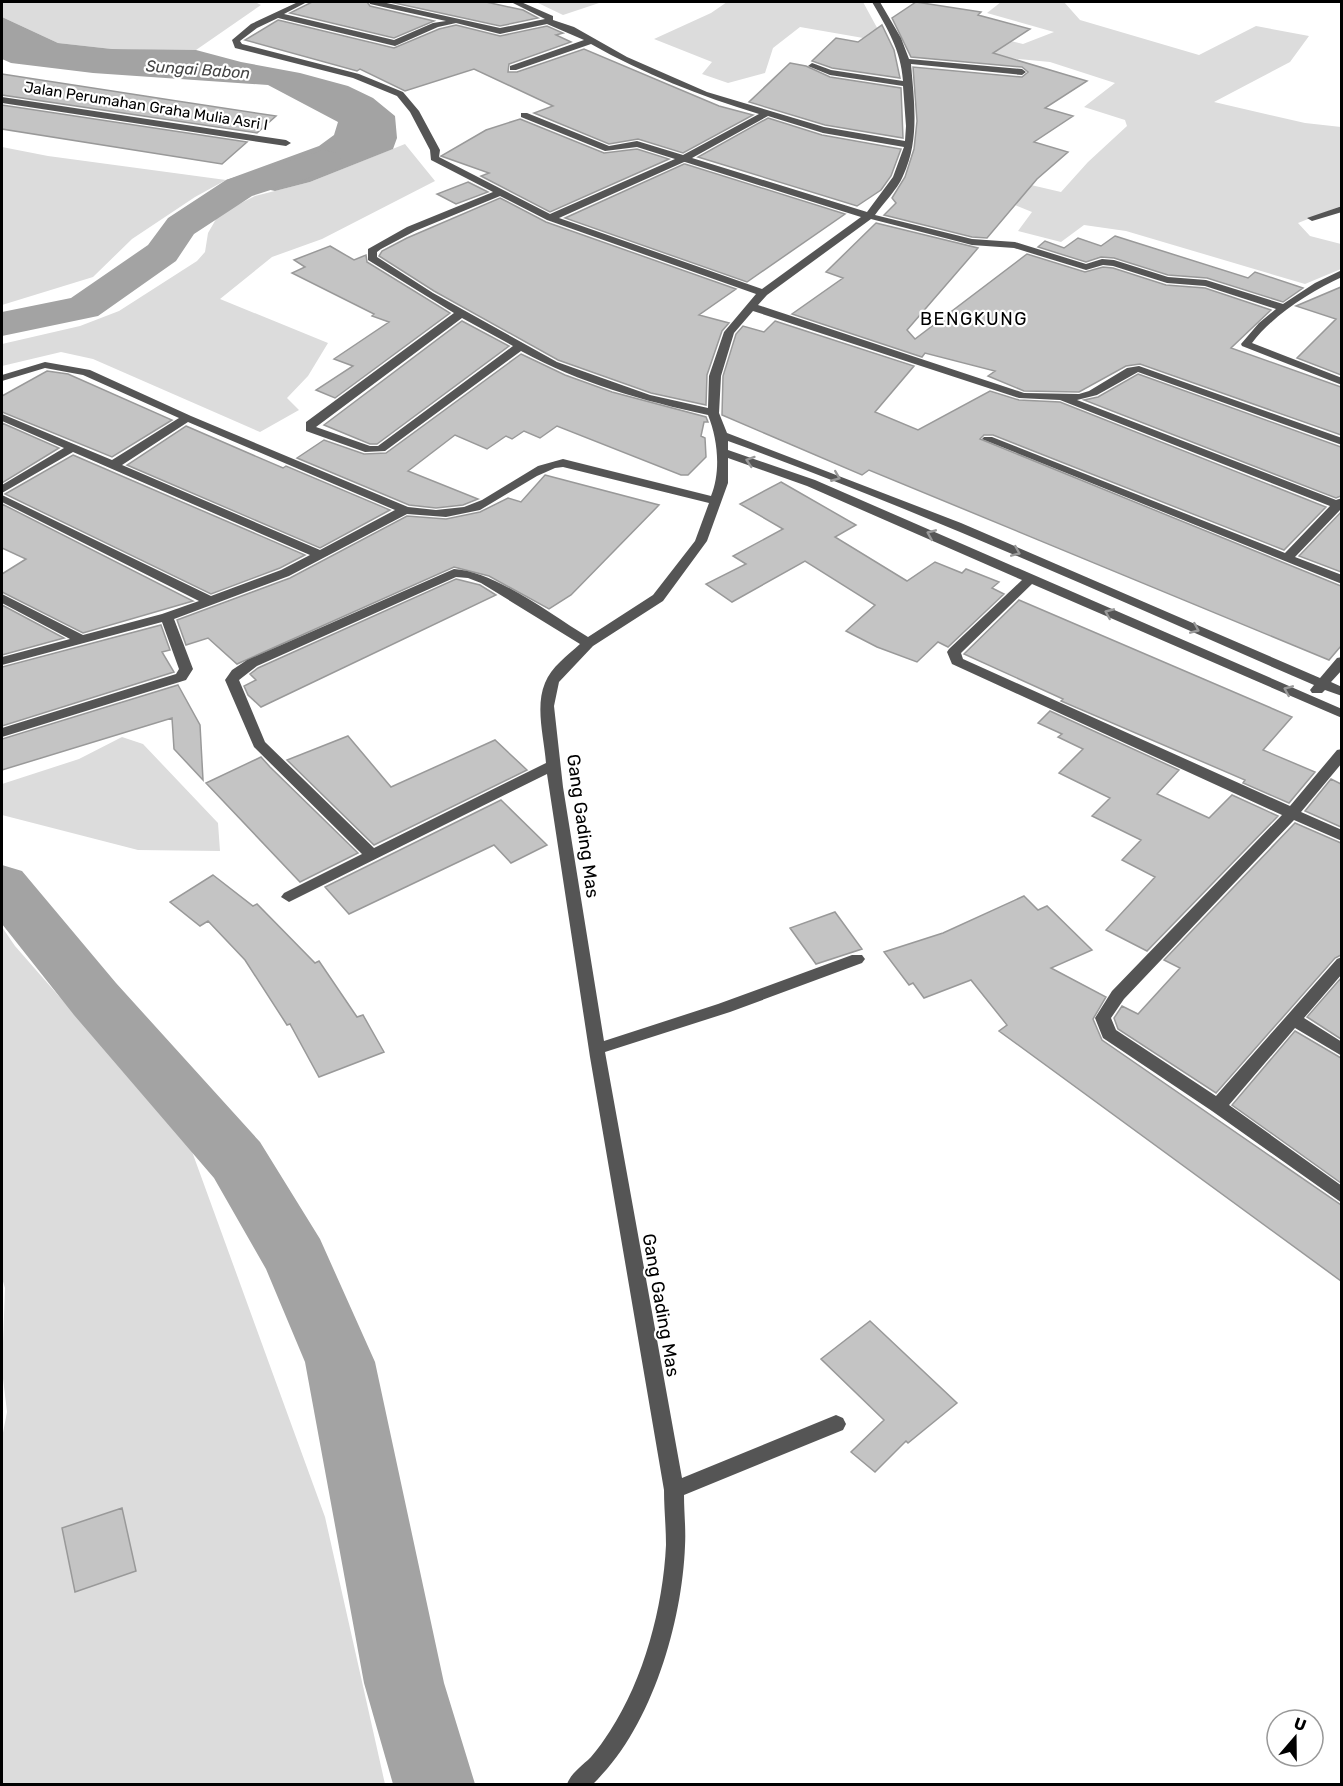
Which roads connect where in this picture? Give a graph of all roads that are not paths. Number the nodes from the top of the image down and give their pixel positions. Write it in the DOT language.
graph roads {
  1 [pos="303,2"];
  2 [pos="373,2"];
  3 [pos="515,2"];
  4 [pos="876,2"];
  5 [pos="277,15"];
  6 [pos="548,21"];
  7 [pos="462,23"];
  8 [pos="593,40"];
  9 [pos="906,61"];
  10 [pos="812,66"];
  11 [pos="513,68"];
  12 [pos="1022,72"];
  13 [pos="908,84"];
  14 [pos="2,100"];
  15 [pos="765,114"];
  16 [pos="524,115"];
  17 [pos="286,142"];
  18 [pos="909,146"];
  19 [pos="681,160"];
  20 [pos="499,192"];
  21 [pos="1341,209"];
  22 [pos="869,216"];
  23 [pos="550,218"];
  24 [pos="1312,218"];
  25 [pos="1341,273"];
  26 [pos="762,293"];
  27 [pos="752,307"];
  28 [pos="1285,308"];
  29 [pos="461,313"];
  30 [pos="521,346"];
  31 [pos="1341,369"];
  32 [pos="2,378"];
  33 [pos="1336,380"];
  34 [pos="1064,399"];
  35 [pos="713,413"];
  36 [pos="2,417"];
  37 [pos="187,418"];
  38 [pos="988,438"];
  39 [pos="1341,441"];
  40 [pos="723,443"];
  41 [pos="72,448"];
  42 [pos="113,465"];
  43 [pos="2,489"];
  44 [pos="2,498"];
  45 [pos="717,501"];
  46 [pos="1339,503"];
  47 [pos="405,510"];
  48 [pos="319,554"];
  49 [pos="1287,558"];
  50 [pos="1030,579"];
  51 [pos="1341,580"];
  52 [pos="2,598"];
  53 [pos="210,601"];
  54 [pos="167,617"];
  55 [pos="81,639"];
  56 [pos="588,644"];
  57 [pos="2,661"];
  58 [pos="1341,661"];
  59 [pos="1322,683"];
  60 [pos="1341,692"];
  61 [pos="1309,699"];
  62 [pos="1341,714"];
  63 [pos="2,733"];
  64 [pos="1341,753"];
  65 [pos="555,764"];
  66 [pos="1292,813"];
  67 [pos="1341,836"];
  68 [pos="372,855"];
  69 [pos="289,897"];
  70 [pos="857,959"];
  71 [pos="1341,963"];
  72 [pos="1293,1019"];
  73 [pos="597,1049"];
  74 [pos="1341,1050"];
  75 [pos="1218,1106"];
  76 [pos="1341,1196"];
  77 [pos="836,1424"];
  78 [pos="674,1490"];
  79 [pos="578,1785"];
  1 -- 5 [label="street"];
  2 -- 7 [label="street"];
  3 -- 6 [label="street"];
  4 -- 9 [label="street, Gang Gading Mas"];
  5 -- 7 [label="street"];
  5 -- 20 [label="street"];
  6 -- 7 [label="street"];
  6 -- 8 [label="street"];
  8 -- 11 [label="street"];
  8 -- 15 [label="street"];
  9 -- 12 [label="street"];
  9 -- 13 [label="street, Gang Gading Mas"];
  10 -- 13 [label="street"];
  13 -- 18 [label="street, Gang Gading Mas"];
  14 -- 17 [label="street, Jalan Perumahan Graha Mulia Asri I"];
  15 -- 18 [label="street"];
  15 -- 19 [label="street"];
  16 -- 19 [label="street"];
  18 -- 22 [label="street, Gang Gading Mas"];
  19 -- 22 [label="street"];
  19 -- 23 [label="street"];
  20 -- 23 [label="street"];
  20 -- 29 [label="street"];
  21 -- 24 [label="street"];
  22 -- 26 [label="street, Gang Gading Mas"];
  22 -- 28 [label="street"];
  23 -- 26 [label="street"];
  25 -- 28 [label="street"];
  26 -- 27 [label="street, Gang Gading Mas"];
  27 -- 34 [label="street"];
  27 -- 35 [label="street, Gang Gading Mas"];
  28 -- 33 [label="street"];
  29 -- 30 [label="street"];
  29 -- 30 [label="street"];
  30 -- 35 [label="street"];
  31 -- 33 [label="street"];
  32 -- 37 [label="street"];
  34 -- 39 [label="street"];
  34 -- 46 [label="street"];
  35 -- 40 [label="street, Gang Gading Mas"];
  36 -- 41 [label="street"];
  37 -- 42 [label="street"];
  37 -- 47 [label="street"];
  38 -- 49 [label="street"];
  40 -- 45 [label="street, Gang Gading Mas"];
  50 -- 40 [label="street, one-way"];
  40 -- 59 [label="street, one-way"];
  41 -- 42 [label="street"];
  41 -- 43 [label="street"];
  42 -- 48 [label="street"];
  44 -- 53 [label="street"];
  45 -- 47 [label="street"];
  45 -- 56 [label="street, Gang Gading Mas"];
  46 -- 49 [label="street"];
  47 -- 48 [label="street"];
  48 -- 53 [label="street"];
  49 -- 51 [label="street"];
  61 -- 50 [label="street, one-way"];
  50 -- 66 [label="street"];
  52 -- 55 [label="street"];
  53 -- 54 [label="street"];
  54 -- 55 [label="street"];
  54 -- 63 [label="street"];
  55 -- 57 [label="street"];
  56 -- 65 [label="street, Gang Gading Mas"];
  56 -- 68 [label="street"];
  58 -- 59 [label="street"];
  59 -- 60 [label="street"];
  59 -- 61 [label="street"];
  61 -- 62 [label="street"];
  64 -- 66 [label="street"];
  65 -- 68 [label="street"];
  65 -- 73 [label="street, Gang Gading Mas"];
  66 -- 67 [label="street"];
  66 -- 75 [label="street"];
  68 -- 69 [label="street"];
  70 -- 73 [label="street"];
  71 -- 72 [label="street"];
  72 -- 74 [label="street"];
  72 -- 75 [label="street"];
  73 -- 78 [label="street, Gang Gading Mas"];
  75 -- 76 [label="street"];
  77 -- 78 [label="street"];
  78 -- 79 [label="street, Gang Gading Mas"];
}
